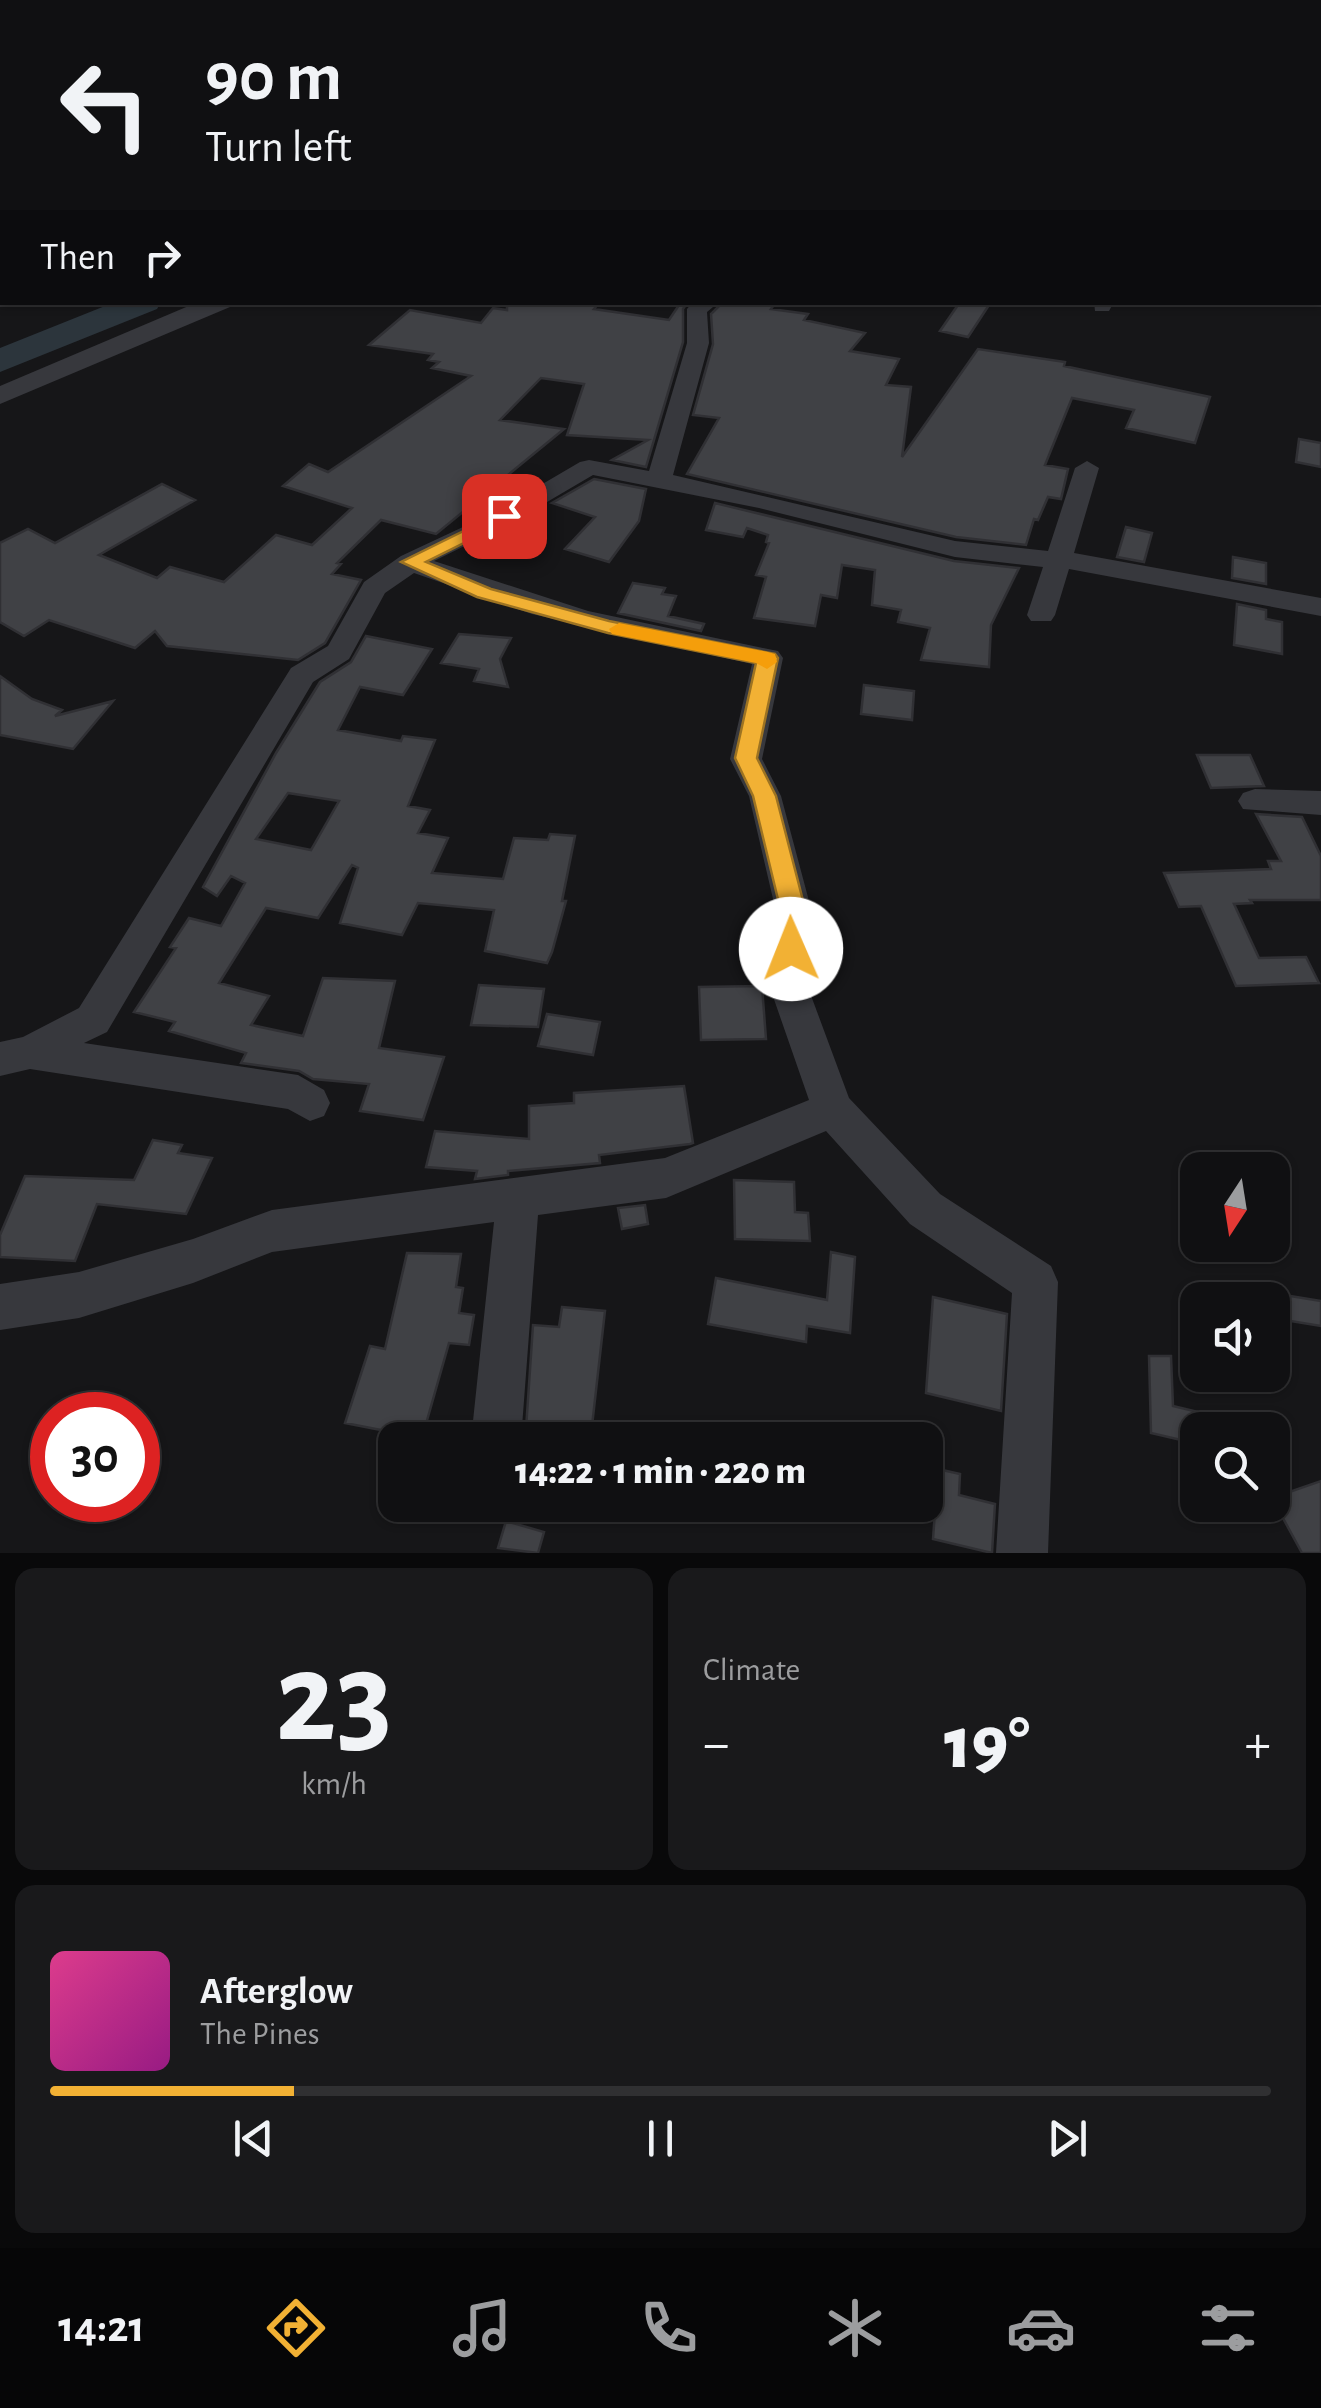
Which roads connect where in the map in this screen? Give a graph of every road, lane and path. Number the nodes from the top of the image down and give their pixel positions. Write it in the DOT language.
graph roads {
  1 [pos="214,305"];
  2 [pos="704,305"];
  3 [pos="0,396"];
  4 [pos="1087,468"];
  5 [pos="659,482"];
  6 [pos="1060,559"];
  7 [pos="410,562"];
  8 [pos="1321,606"];
  9 [pos="1040,616"];
  10 [pos="1255,800"];
  11 [pos="1321,803"];
  12 [pos="15,1055"];
  13 [pos="310,1103"];
  14 [pos="832,1110"];
  15 [pos="518,1198"];
  16 [pos="0,1307"];
  17 [pos="498,1422"];
  18 [pos="1022,1553"];
  1 -- 3 [label="street"];
  2 -- 5 [label="street"];
  4 -- 6 [label="street"];
  5 -- 6 [label="street"];
  5 -- 7 [label="street"];
  6 -- 8 [label="street"];
  6 -- 9 [label="street"];
  7 -- 12 [label="street"];
  7 -- 14 [label="street"];
  10 -- 11 [label="street"];
  12 -- 13 [label="street"];
  14 -- 15 [label="street"];
  14 -- 18 [label="street"];
  15 -- 16 [label="street"];
  15 -- 17 [label="street"];
}
